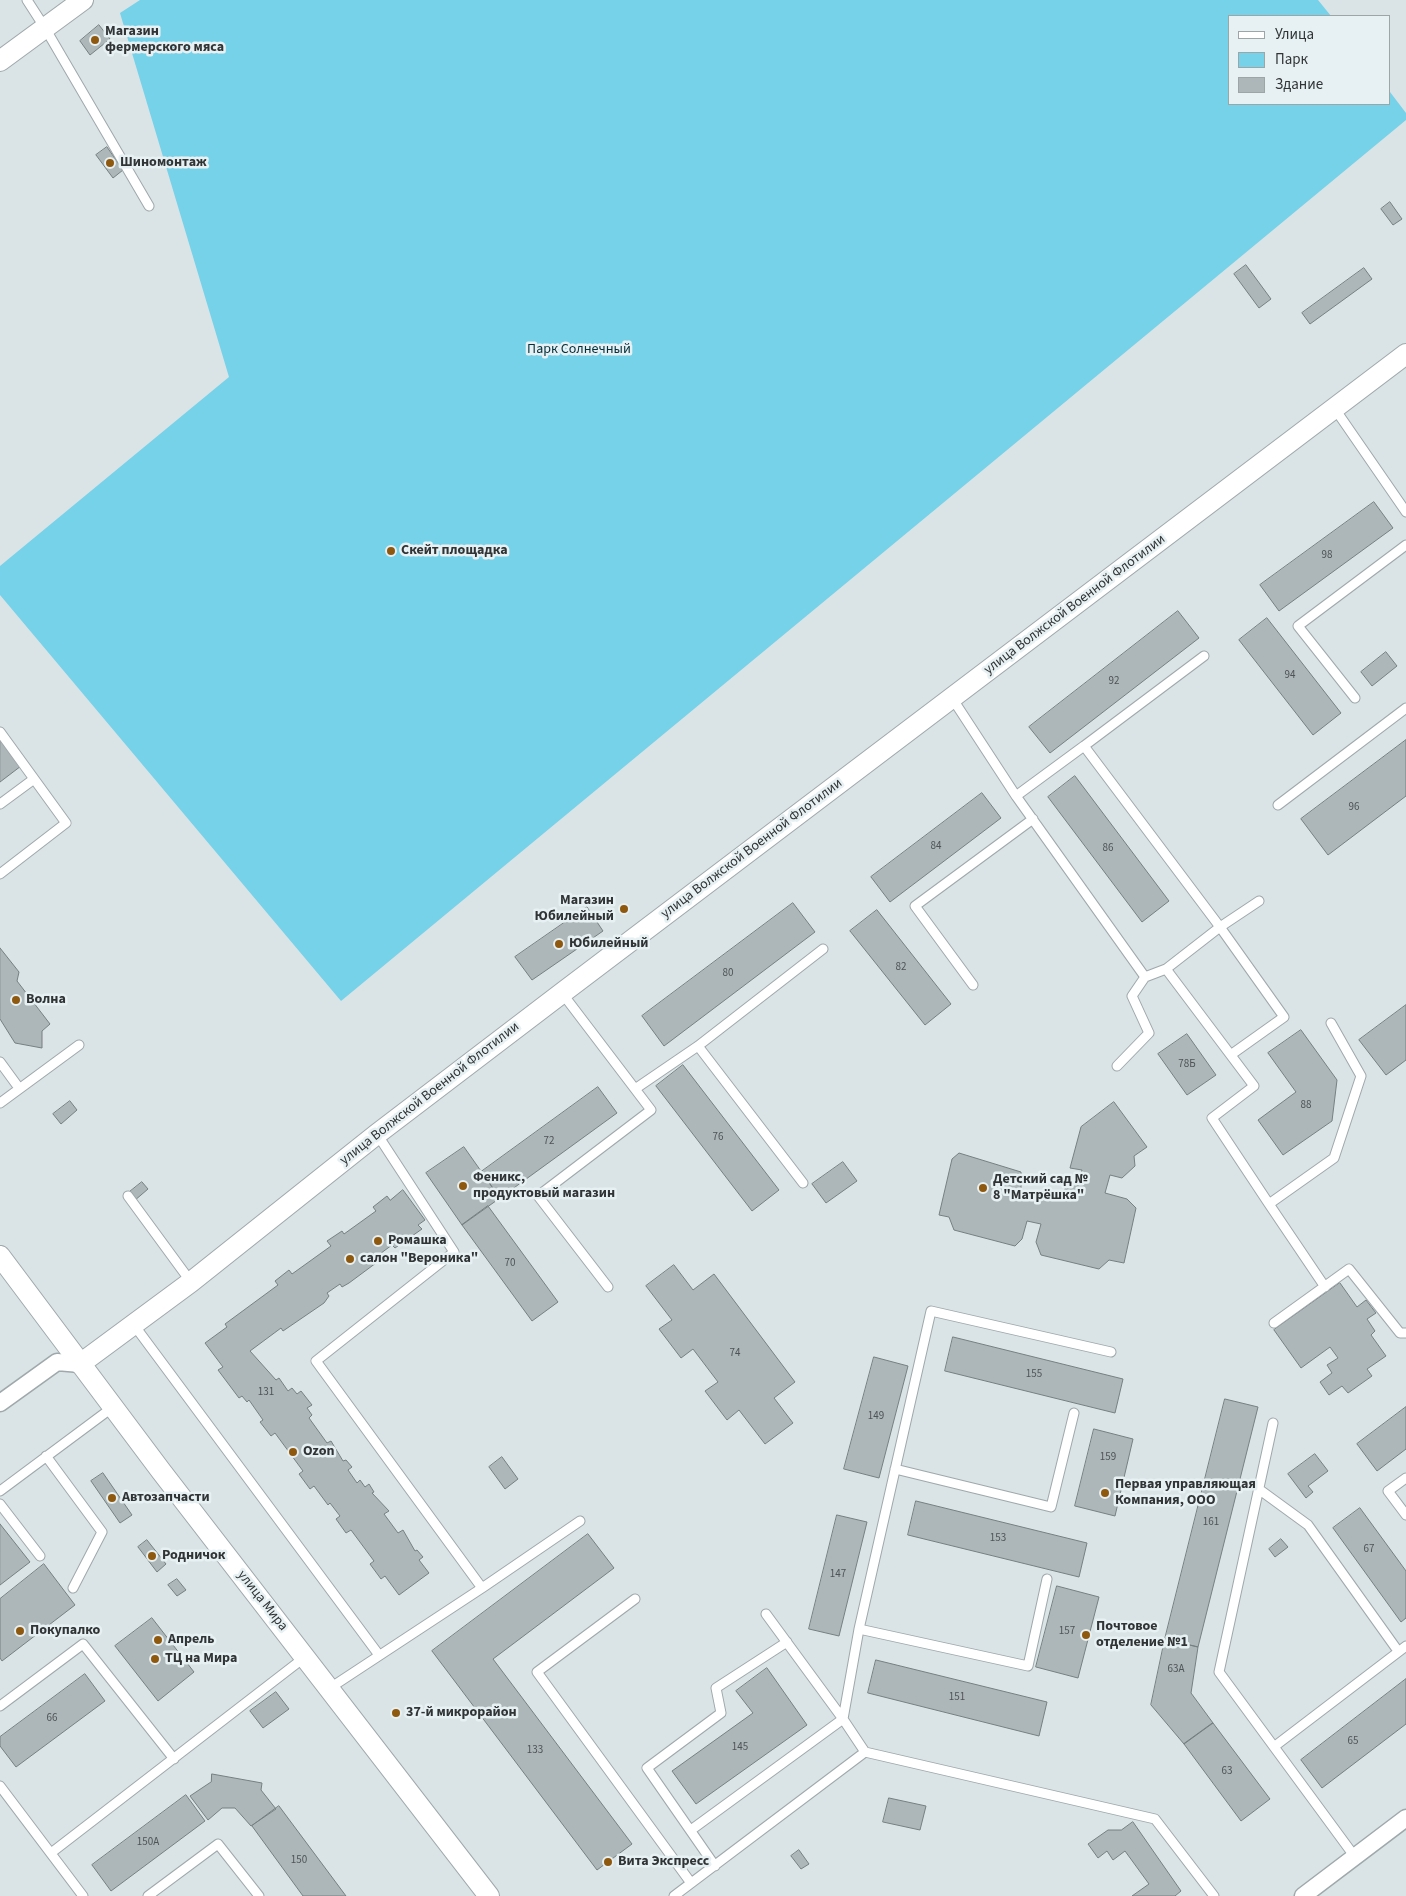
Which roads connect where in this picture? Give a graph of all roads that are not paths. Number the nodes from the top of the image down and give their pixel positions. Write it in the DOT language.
graph roads {
  1 [pos="27,0"];
  2 [pos="83,0"];
  3 [pos="45,28"];
  4 [pos="0,61"];
  5 [pos="149,206"];
  6 [pos="1406,354"];
  7 [pos="1335,409"];
  8 [pos="1406,512"];
  9 [pos="1406,545"];
  10 [pos="1204,656"];
  11 [pos="952,698"];
  12 [pos="1355,698"];
  13 [pos="1406,708"];
  14 [pos="0,732"];
  15 [pos="1084,746"];
  16 [pos="34,779"];
  17 [pos="1016,796"];
  18 [pos="0,804"];
  19 [pos="1278,806"];
  20 [pos="1033,819"];
  21 [pos="0,874"];
  22 [pos="1259,901"];
  23 [pos="1220,927"];
  24 [pos="823,949"];
  25 [pos="1166,969"];
  26 [pos="1144,977"];
  27 [pos="973,985"];
  28 [pos="562,993"];
  29 [pos="1331,1023"];
  30 [pos="79,1045"];
  31 [pos="698,1046"];
  32 [pos="1232,1054"];
  33 [pos="0,1062"];
  34 [pos="1117,1066"];
  35 [pos="19,1088"];
  36 [pos="635,1089"];
  37 [pos="0,1103"];
  38 [pos="376,1134"];
  39 [pos="803,1183"];
  40 [pos="128,1196"];
  41 [pos="1269,1204"];
  42 [pos="0,1256"];
  43 [pos="191,1282"];
  44 [pos="608,1287"];
  45 [pos="1324,1287"];
  46 [pos="1274,1323"];
  47 [pos="134,1325"];
  48 [pos="1406,1333"];
  49 [pos="1111,1352"];
  50 [pos="80,1364"];
  51 [pos="0,1403"];
  52 [pos="113,1407"];
  53 [pos="1074,1413"];
  54 [pos="1273,1423"];
  55 [pos="46,1456"];
  56 [pos="895,1469"];
  57 [pos="1406,1478"];
  58 [pos="1260,1490"];
  59 [pos="0,1491"];
  60 [pos="0,1504"];
  61 [pos="1406,1515"];
  62 [pos="580,1521"];
  63 [pos="40,1556"];
  64 [pos="1047,1579"];
  65 [pos="73,1588"];
  66 [pos="482,1588"];
  67 [pos="635,1600"];
  68 [pos="766,1614"];
  69 [pos="859,1629"];
  70 [pos="787,1642"];
  71 [pos="1402,1648"];
  72 [pos="379,1655"];
  73 [pos="305,1657"];
  74 [pos="330,1688"];
  75 [pos="0,1706"];
  76 [pos="843,1719"];
  77 [pos="1275,1746"];
  78 [pos="864,1752"];
  79 [pos="174,1759"];
  80 [pos="0,1786"];
  81 [pos="1406,1818"];
  82 [pos="690,1830"];
  83 [pos="50,1853"];
  84 [pos="1354,1857"];
  85 [pos="715,1866"];
  86 [pos="691,1883"];
  87 [pos="83,1896"];
  88 [pos="148,1896"];
  89 [pos="259,1896"];
  90 [pos="489,1896"];
  91 [pos="674,1896"];
  92 [pos="1214,1896"];
  93 [pos="1303,1896"];
  1 -- 3 [label="lane"];
  2 -- 3 [label="street"];
  3 -- 4 [label="street"];
  3 -- 5 [label="lane"];
  6 -- 7 [label="street, улица Волжской Военной Флотилии"];
  7 -- 8 [label="lane"];
  7 -- 11 [label="street, улица Волжской Военной Флотилии"];
  9 -- 12 [label="lane"];
  10 -- 15 [label="lane"];
  11 -- 17 [label="lane"];
  11 -- 28 [label="street, улица Волжской Военной Флотилии"];
  13 -- 19 [label="lane"];
  14 -- 16 [label="lane"];
  15 -- 17 [label="lane"];
  15 -- 23 [label="lane"];
  16 -- 18 [label="lane"];
  16 -- 21 [label="lane"];
  17 -- 20 [label="lane"];
  20 -- 26 [label="lane"];
  20 -- 27 [label="lane"];
  22 -- 23 [label="lane"];
  23 -- 25 [label="lane"];
  23 -- 32 [label="lane"];
  24 -- 31 [label="lane"];
  25 -- 26 [label="lane"];
  25 -- 32 [label="lane"];
  26 -- 34 [label="lane"];
  28 -- 36 [label="lane"];
  28 -- 38 [label="street, улица Волжской Военной Флотилии"];
  29 -- 41 [label="lane"];
  30 -- 35 [label="lane"];
  31 -- 36 [label="lane"];
  31 -- 39 [label="lane"];
  32 -- 41 [label="lane"];
  33 -- 35 [label="lane"];
  35 -- 37 [label="lane"];
  36 -- 44 [label="lane"];
  38 -- 43 [label="street, улица Волжской Военной Флотилии"];
  38 -- 66 [label="lane"];
  40 -- 43 [label="lane"];
  41 -- 45 [label="lane"];
  42 -- 50 [label="street, улица Мира"];
  43 -- 47 [label="street, улица Волжской Военной Флотилии"];
  45 -- 46 [label="lane"];
  45 -- 48 [label="lane"];
  47 -- 50 [label="street, улица Волжской Военной Флотилии"];
  47 -- 72 [label="lane"];
  49 -- 56 [label="lane"];
  50 -- 51 [label="street"];
  50 -- 52 [label="street, улица Мира"];
  52 -- 55 [label="lane"];
  52 -- 73 [label="street, улица Мира"];
  53 -- 56 [label="lane"];
  54 -- 58 [label="lane"];
  55 -- 59 [label="lane"];
  55 -- 65 [label="lane"];
  56 -- 69 [label="lane"];
  57 -- 61 [label="lane"];
  58 -- 71 [label="lane"];
  58 -- 77 [label="lane"];
  60 -- 63 [label="lane"];
  62 -- 66 [label="lane"];
  64 -- 69 [label="lane"];
  66 -- 72 [label="lane"];
  67 -- 86 [label="lane"];
  68 -- 70 [label="lane"];
  69 -- 76 [label="lane"];
  70 -- 76 [label="lane"];
  70 -- 82 [label="lane"];
  71 -- 77 [label="lane"];
  72 -- 74 [label="lane"];
  73 -- 74 [label="street, улица Мира"];
  73 -- 79 [label="lane"];
  74 -- 90 [label="street, улица Мира"];
  75 -- 79 [label="lane"];
  76 -- 78 [label="lane"];
  76 -- 82 [label="lane"];
  77 -- 84 [label="lane"];
  78 -- 85 [label="lane"];
  78 -- 92 [label="lane"];
  79 -- 83 [label="lane"];
  80 -- 83 [label="lane"];
  81 -- 84 [label="street"];
  82 -- 85 [label="lane"];
  83 -- 87 [label="lane"];
  84 -- 93 [label="street"];
  85 -- 86 [label="lane"];
  86 -- 91 [label="lane"];
  88 -- 89 [label="lane"];
}
